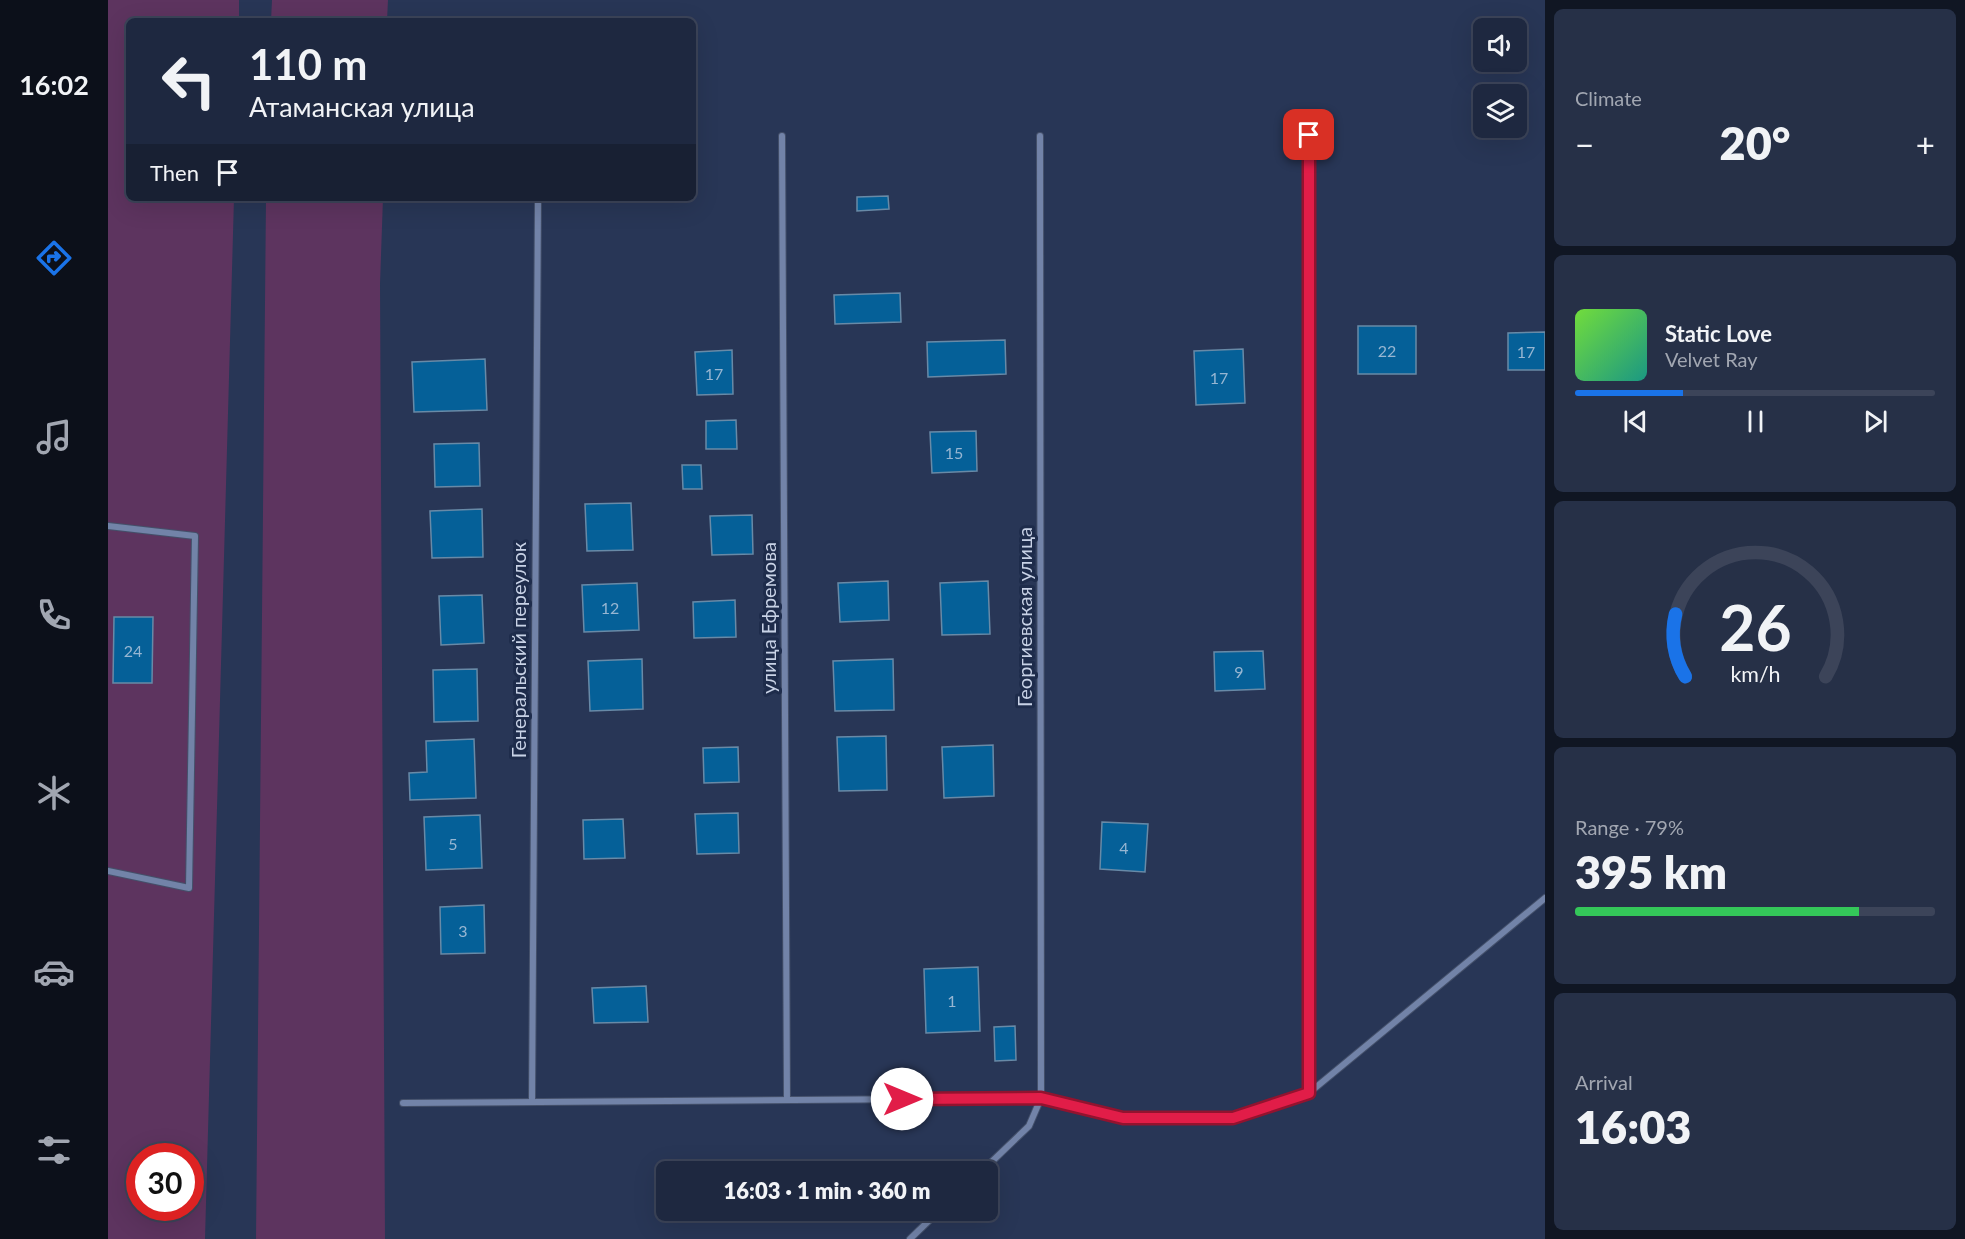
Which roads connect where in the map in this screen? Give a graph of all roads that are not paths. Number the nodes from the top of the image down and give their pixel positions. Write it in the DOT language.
graph roads {
  1 [pos="1309,135"];
  2 [pos="782,136"];
  3 [pos="1040,136"];
  4 [pos="538,201"];
  5 [pos="108,526"];
  6 [pos="108,872"];
  7 [pos="1545,898"];
  8 [pos="1309,1093"];
  9 [pos="1041,1098"];
  10 [pos="787,1100"];
  11 [pos="403,1102"];
  12 [pos="532,1102"];
  13 [pos="992,1161"];
  14 [pos="929,1221"];
  15 [pos="910,1239"];
  1 -- 8 [label="street"];
  2 -- 10 [label="street, улица Ефремова"];
  3 -- 9 [label="street, Георгиевская улица"];
  4 -- 12 [label="street, Генеральский переулок"];
  5 -- 6 [label="street"];
  7 -- 8 [label="street"];
  8 -- 9 [label="street"];
  9 -- 10 [label="street"];
  9 -- 13 [label="street"];
  10 -- 12 [label="street"];
  11 -- 12 [label="street"];
  14 -- 15 [label="street"];
}
